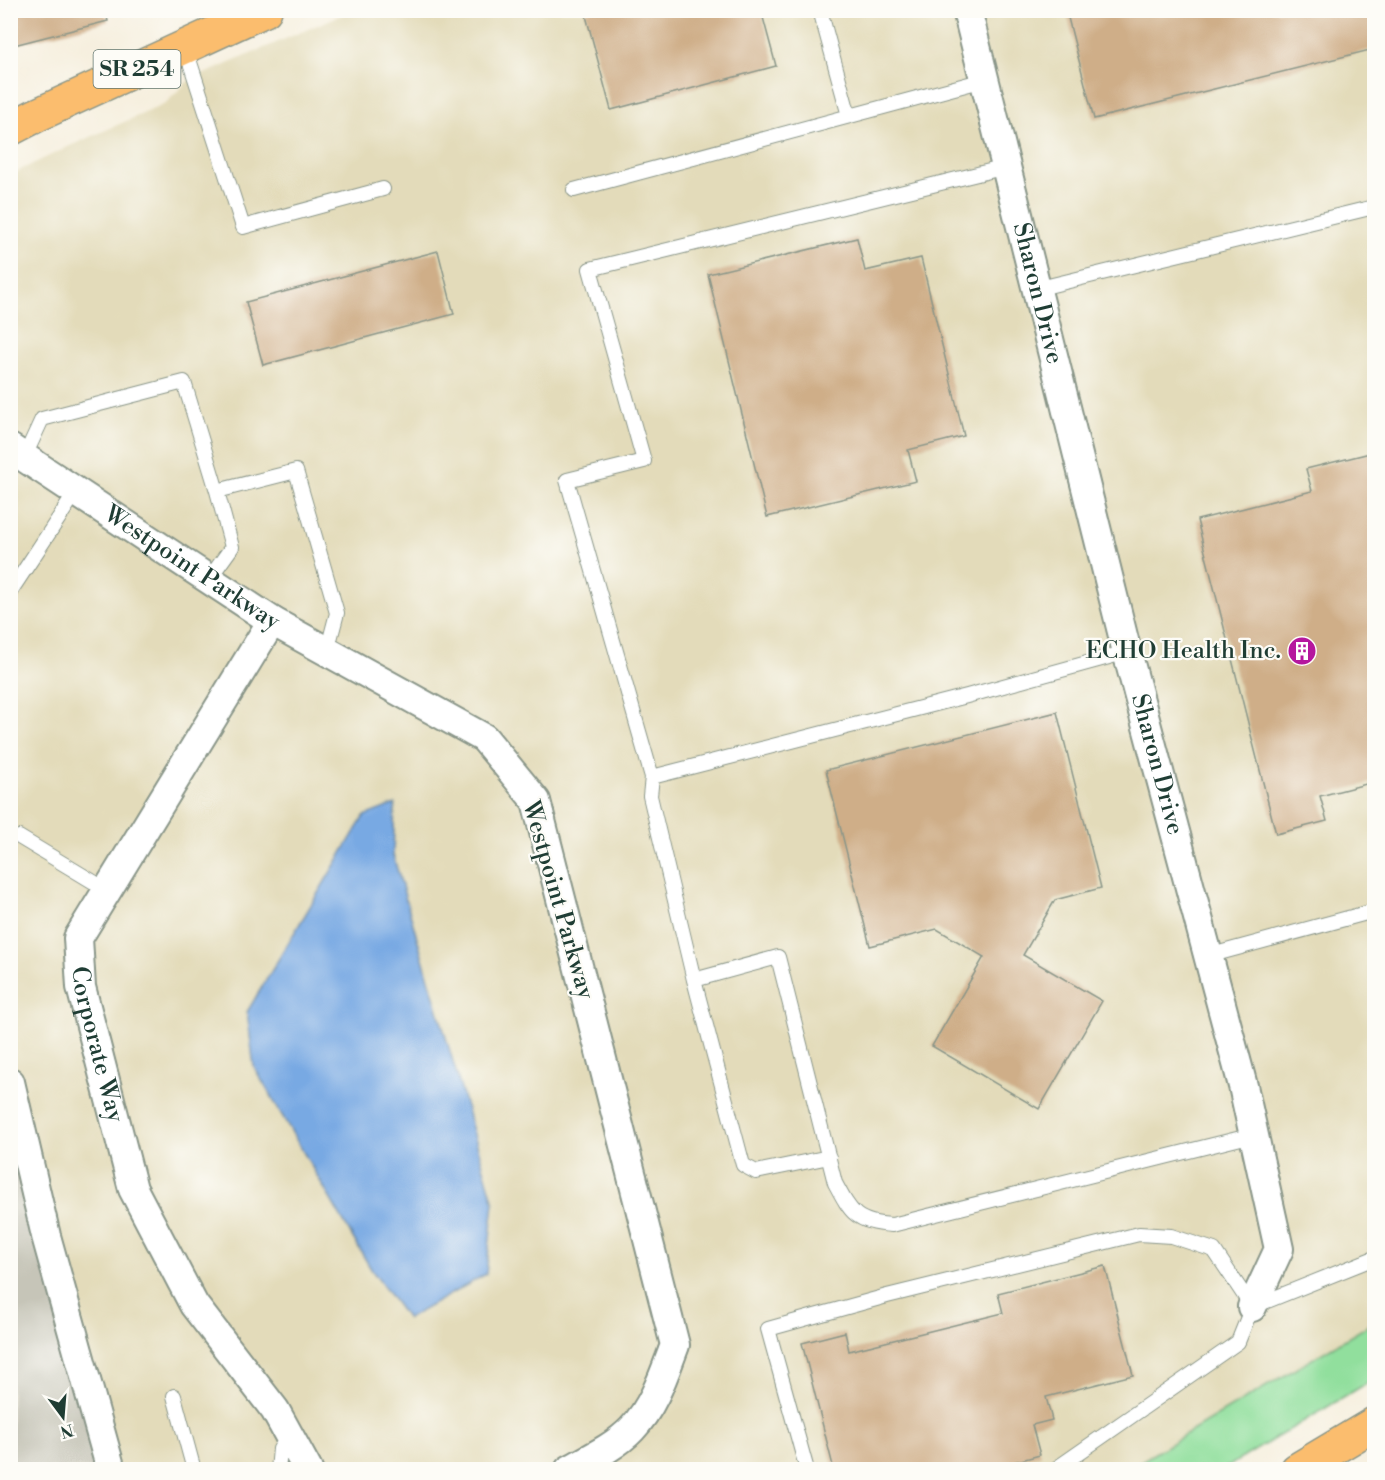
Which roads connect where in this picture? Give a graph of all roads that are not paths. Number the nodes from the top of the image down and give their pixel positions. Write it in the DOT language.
graph roads {
  1 [pos="266,10"];
  2 [pos="820,10"];
  3 [pos="967,10"];
  4 [pos="185,47"];
  5 [pos="984,80"];
  6 [pos="849,116"];
  7 [pos="10,129"];
  8 [pos="1006,167"];
  9 [pos="382,189"];
  10 [pos="574,190"];
  11 [pos="1374,207"];
  12 [pos="1036,289"];
  13 [pos="15,453"];
  14 [pos="217,490"];
  15 [pos="76,492"];
  16 [pos="208,579"];
  17 [pos="10,592"];
  18 [pos="272,621"];
  19 [pos="327,651"];
  20 [pos="1127,652"];
  21 [pos="652,777"];
  22 [pos="19,837"];
  23 [pos="107,890"];
  24 [pos="1374,911"];
  25 [pos="1208,956"];
  26 [pos="694,980"];
  27 [pos="10,1082"];
  28 [pos="1253,1134"];
  29 [pos="829,1157"];
  30 [pos="1372,1260"];
  31 [pos="1252,1307"];
  32 [pos="174,1396"];
  33 [pos="1374,1424"];
  34 [pos="289,1436"];
  35 [pos="111,1470"];
  36 [pos="194,1470"];
  37 [pos="278,1470"];
  38 [pos="308,1470"];
  39 [pos="568,1470"];
  40 [pos="807,1470"];
  41 [pos="1054,1470"];
  42 [pos="1297,1470"];
  1 -- 4 [label="main road, SR 254"];
  2 -- 6 [label="lane"];
  3 -- 5 [label="street, Sharon Drive"];
  4 -- 7 [label="main road, SR 254"];
  4 -- 9 [label="lane"];
  5 -- 6 [label="lane"];
  5 -- 8 [label="street, Sharon Drive"];
  6 -- 10 [label="lane"];
  8 -- 12 [label="street, Sharon Drive"];
  8 -- 21 [label="lane"];
  11 -- 12 [label="lane"];
  12 -- 20 [label="street, Sharon Drive"];
  13 -- 14 [label="lane"];
  13 -- 15 [label="street, Westpoint Parkway"];
  14 -- 16 [label="lane"];
  14 -- 19 [label="lane"];
  15 -- 16 [label="street, Westpoint Parkway"];
  15 -- 17 [label="lane"];
  16 -- 18 [label="street, Westpoint Parkway"];
  18 -- 19 [label="street, Westpoint Parkway"];
  18 -- 23 [label="street, Corporate Way"];
  19 -- 39 [label="street, Westpoint Parkway"];
  20 -- 21 [label="lane"];
  20 -- 25 [label="street, Sharon Drive"];
  21 -- 26 [label="lane"];
  22 -- 23 [label="lane"];
  23 -- 34 [label="street, Corporate Way"];
  24 -- 25 [label="lane"];
  25 -- 28 [label="street, Sharon Drive"];
  26 -- 29 [label="lane"];
  26 -- 29 [label="lane"];
  27 -- 35 [label="street"];
  28 -- 29 [label="lane"];
  28 -- 31 [label="street, Sharon Drive"];
  30 -- 31 [label="lane"];
  31 -- 40 [label="lane"];
  31 -- 41 [label="lane"];
  32 -- 36 [label="lane"];
  33 -- 42 [label="main road"];
  34 -- 37 [label="lane"];
  34 -- 38 [label="street, Corporate Way"];
}
